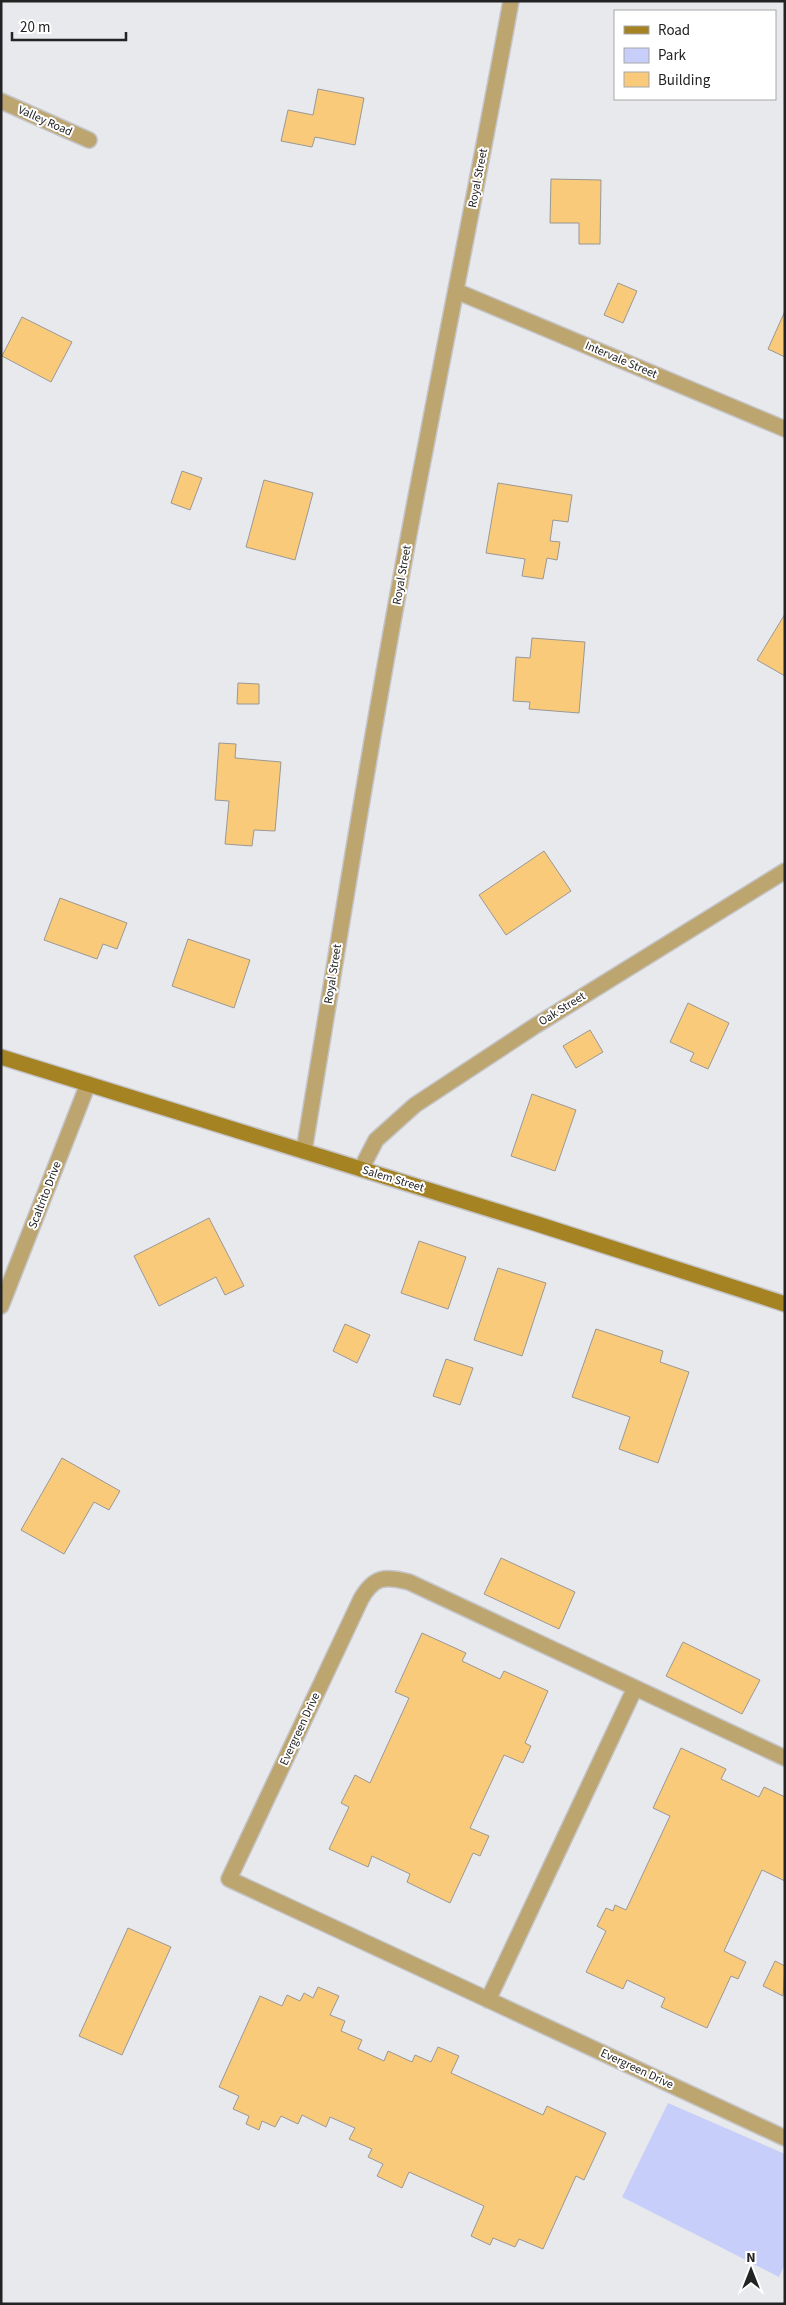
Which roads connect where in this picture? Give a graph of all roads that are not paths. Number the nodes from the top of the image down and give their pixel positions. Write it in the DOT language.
graph roads {
  1 [pos="510,1"];
  2 [pos="1,101"];
  3 [pos="89,140"];
  4 [pos="456,292"];
  5 [pos="785,429"];
  6 [pos="785,871"];
  7 [pos="1,1057"];
  8 [pos="88,1084"];
  9 [pos="304,1151"];
  10 [pos="362,1169"];
  11 [pos="785,1304"];
  12 [pos="1,1306"];
  13 [pos="635,1688"];
  14 [pos="785,1758"];
  15 [pos="488,2000"];
  16 [pos="785,2138"];
  1 -- 4 [label="street, Royal Street"];
  2 -- 3 [label="street, Valley Road"];
  4 -- 5 [label="street, Intervale Street"];
  4 -- 9 [label="street, Royal Street"];
  6 -- 10 [label="street, Oak Street"];
  7 -- 8 [label="street, Salem Street"];
  8 -- 9 [label="street, Salem Street"];
  8 -- 12 [label="street, Scaltrito Drive"];
  9 -- 10 [label="street, Salem Street"];
  10 -- 11 [label="street, Salem Street"];
  13 -- 14 [label="street, Evergreen Drive"];
  13 -- 15 [label="street"];
  13 -- 15 [label="street, Evergreen Drive"];
  15 -- 16 [label="street, Evergreen Drive"];
}
